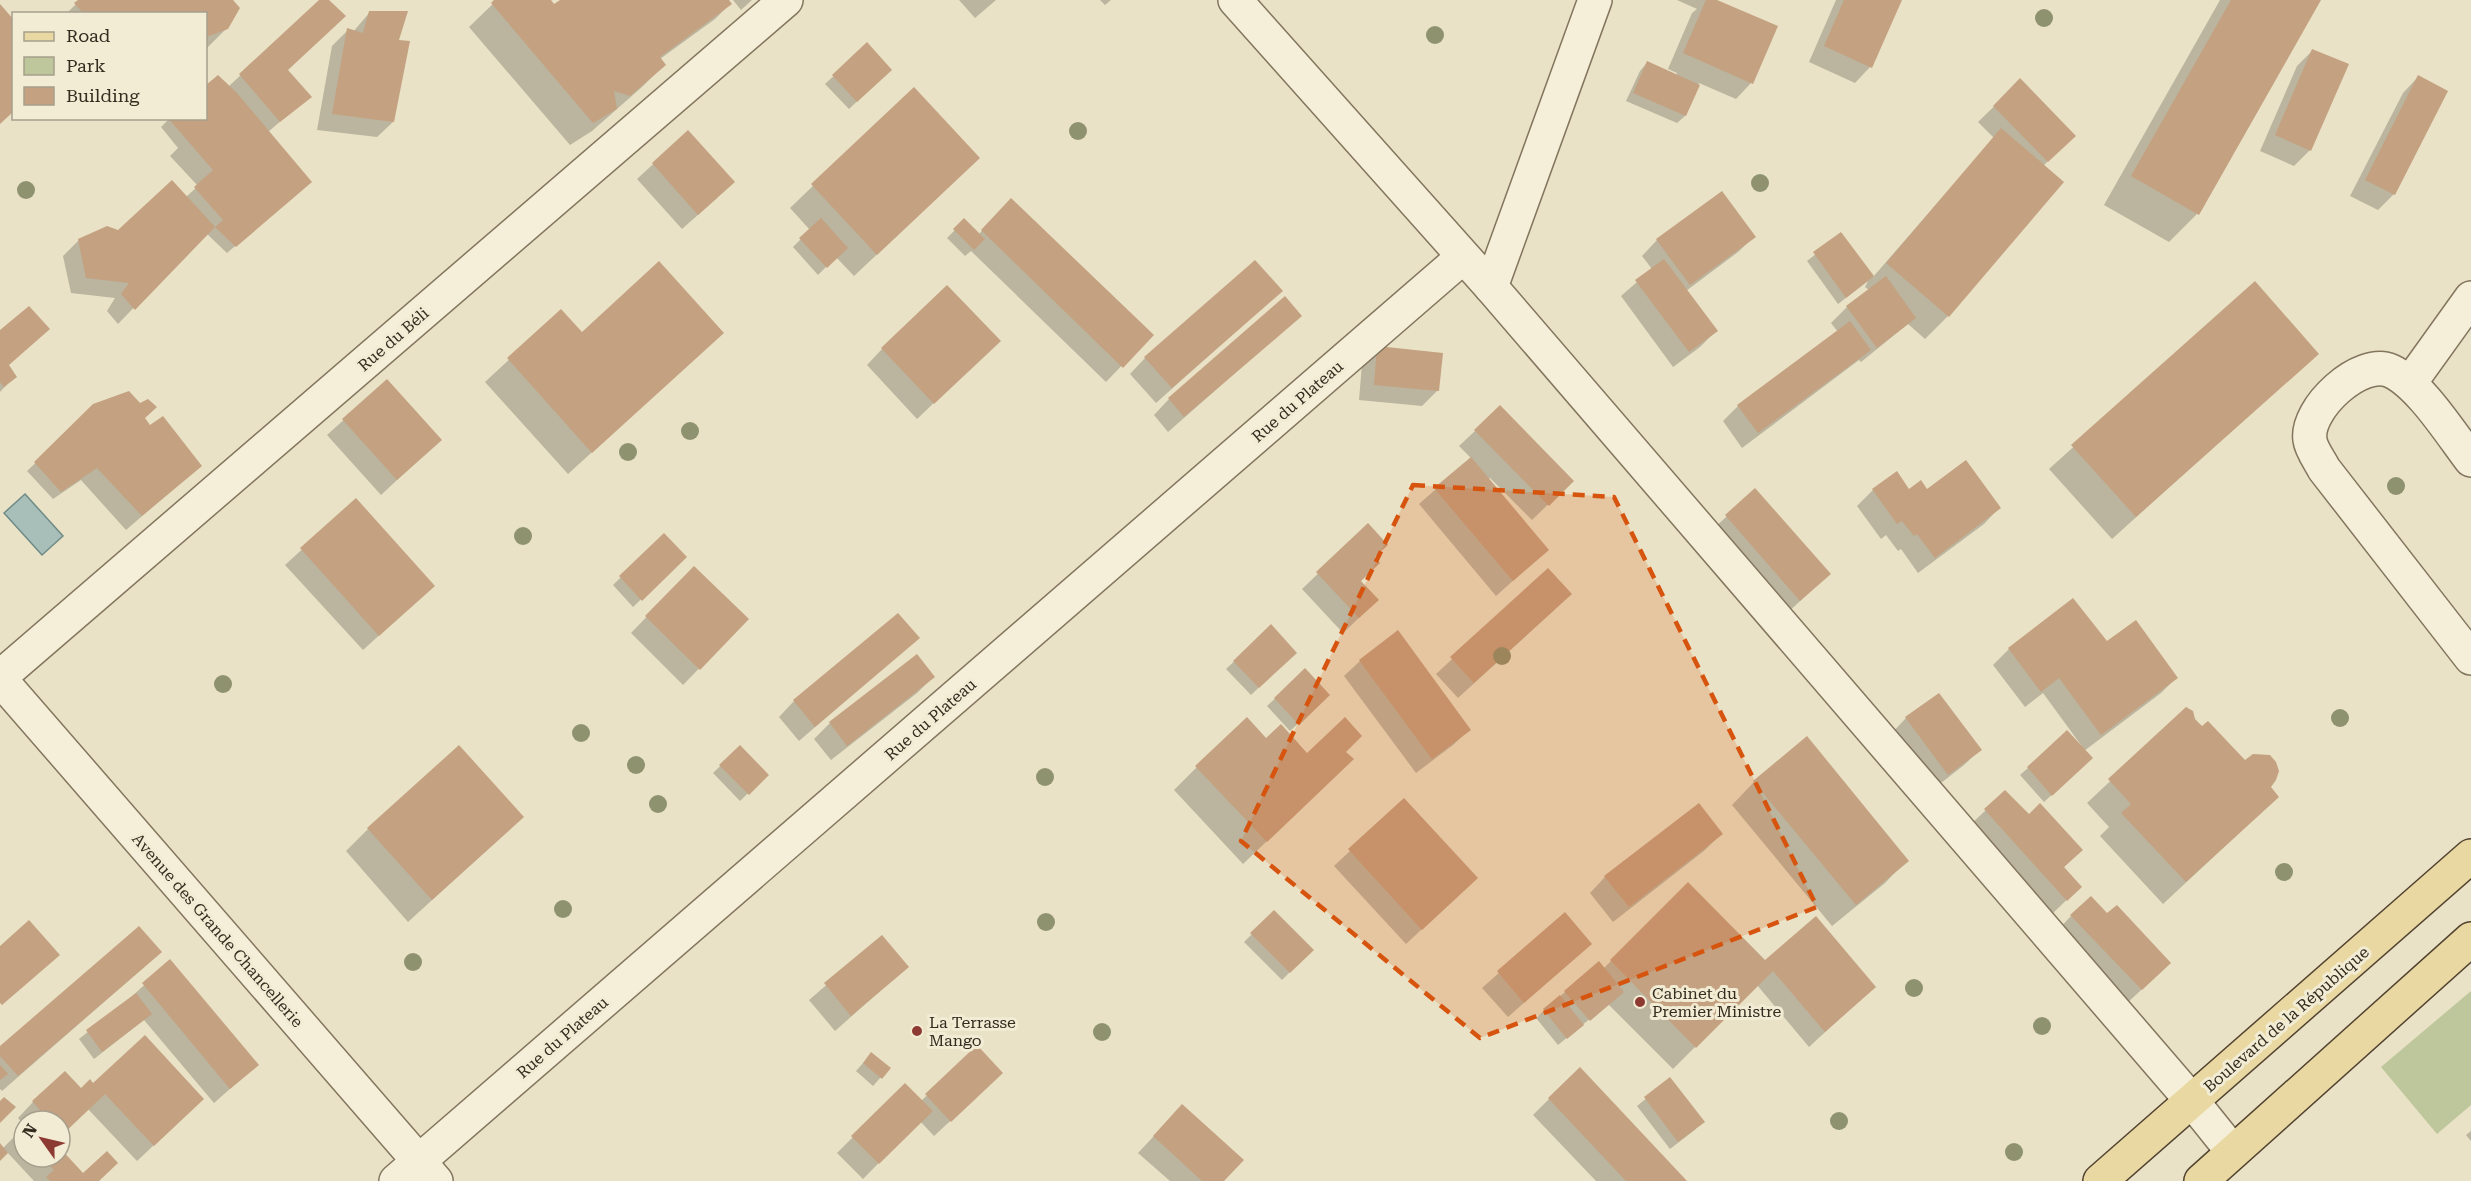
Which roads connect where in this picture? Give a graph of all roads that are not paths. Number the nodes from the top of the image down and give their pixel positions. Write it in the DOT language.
graph roads {
  1 [pos="786,0"];
  2 [pos="1235,0"];
  3 [pos="1595,0"];
  4 [pos="1463,257"];
  5 [pos="1491,287"];
  6 [pos="2471,298"];
  7 [pos="2410,383"];
  8 [pos="2471,460"];
  9 [pos="2471,658"];
  10 [pos="0,678"];
  11 [pos="2471,856"];
  12 [pos="2471,939"];
  13 [pos="2192,1101"];
  14 [pos="2233,1152"];
  15 [pos="417,1175"];
  16 [pos="2100,1181"];
  17 [pos="2201,1181"];
  1 -- 10 [label="street, Rue du Béli"];
  2 -- 4 [label="street"];
  3 -- 5 [label="street"];
  4 -- 5 [label="street"];
  4 -- 15 [label="street, Rue du Plateau"];
  5 -- 13 [label="street"];
  6 -- 7 [label="street"];
  7 -- 8 [label="street"];
  7 -- 9 [label="street"];
  10 -- 15 [label="street, Avenue des Grande Chancellerie"];
  11 -- 13 [label="main road, Boulevard de la République"];
  12 -- 14 [label="main road"];
  13 -- 14 [label="street"];
  13 -- 16 [label="main road, Boulevard de la République"];
  14 -- 17 [label="main road"];
}
